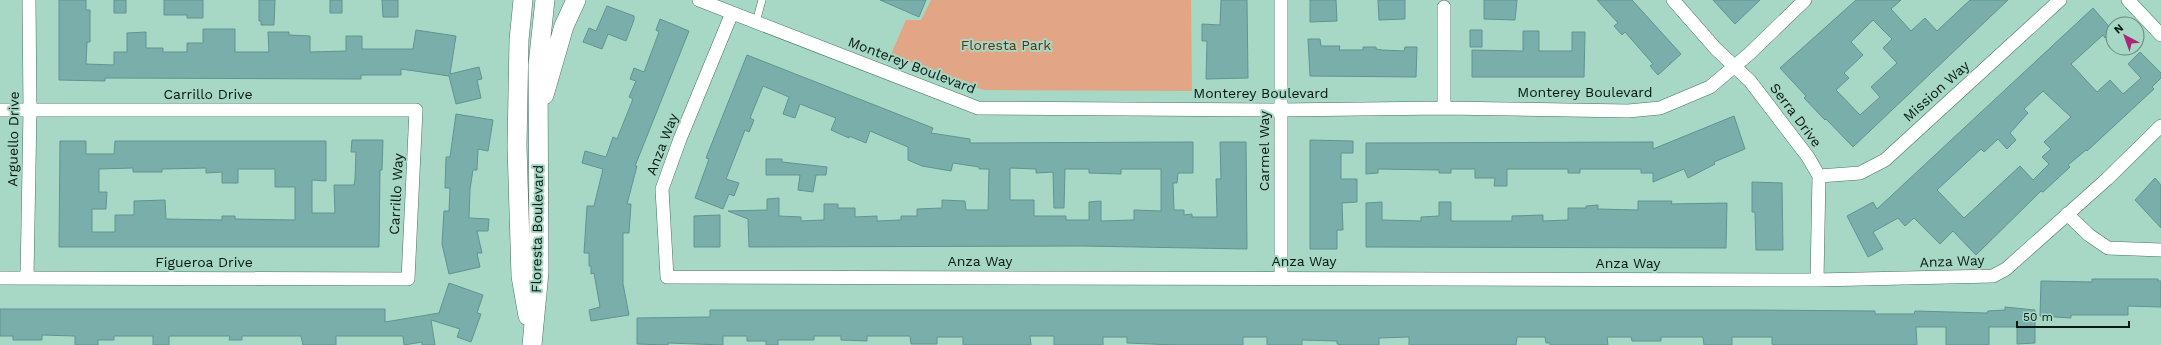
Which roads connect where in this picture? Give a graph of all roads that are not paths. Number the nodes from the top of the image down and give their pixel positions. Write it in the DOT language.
graph roads {
  1 [pos="29,0"];
  2 [pos="523,0"];
  3 [pos="545,0"];
  4 [pos="576,0"];
  5 [pos="699,0"];
  6 [pos="762,0"];
  7 [pos="1281,0"];
  8 [pos="1673,0"];
  9 [pos="1805,0"];
  10 [pos="2060,0"];
  11 [pos="2128,0"];
  12 [pos="1444,7"];
  13 [pos="732,13"];
  14 [pos="756,22"];
  15 [pos="2161,35"];
  16 [pos="1736,66"];
  17 [pos="1444,108"];
  18 [pos="0,110"];
  19 [pos="30,110"];
  20 [pos="416,110"];
  21 [pos="1280,110"];
  22 [pos="538,118"];
  23 [pos="2161,126"];
  24 [pos="1819,176"];
  25 [pos="2067,214"];
  26 [pos="2161,250"];
  27 [pos="1281,277"];
  28 [pos="0,278"];
  29 [pos="27,278"];
  30 [pos="408,279"];
  31 [pos="1817,280"];
  32 [pos="532,341"];
  1 -- 19 [label="street, Arguello Drive"];
  2 -- 32 [label="street, Floresta Boulevard"];
  3 -- 22 [label="street, Floresta Boulevard"];
  4 -- 22 [label="street"];
  5 -- 13 [label="street, Monterey Boulevard"];
  6 -- 14 [label="lane"];
  7 -- 21 [label="street, Carmel Way"];
  8 -- 16 [label="street, Serra Drive"];
  9 -- 16 [label="street, Monterey Boulevard"];
  10 -- 24 [label="street, Mission Way"];
  11 -- 15 [label="street"];
  12 -- 17 [label="street"];
  13 -- 14 [label="street, Monterey Boulevard"];
  13 -- 27 [label="street, Anza Way"];
  14 -- 21 [label="street, Monterey Boulevard"];
  16 -- 17 [label="street, Monterey Boulevard"];
  16 -- 24 [label="street, Serra Drive"];
  17 -- 21 [label="street, Monterey Boulevard"];
  18 -- 19 [label="street, Carrillo Drive"];
  19 -- 20 [label="street, Carrillo Drive"];
  19 -- 29 [label="street, Arguello Drive"];
  20 -- 30 [label="street, Carrillo Way"];
  21 -- 27 [label="street, Carmel Way"];
  22 -- 32 [label="street, Floresta Boulevard"];
  23 -- 25 [label="street, Anza Way"];
  24 -- 31 [label="street"];
  25 -- 26 [label="street"];
  25 -- 31 [label="street, Anza Way"];
  27 -- 31 [label="street, Anza Way"];
  28 -- 29 [label="street, Figueroa Drive"];
  29 -- 30 [label="street, Figueroa Drive"];
}
